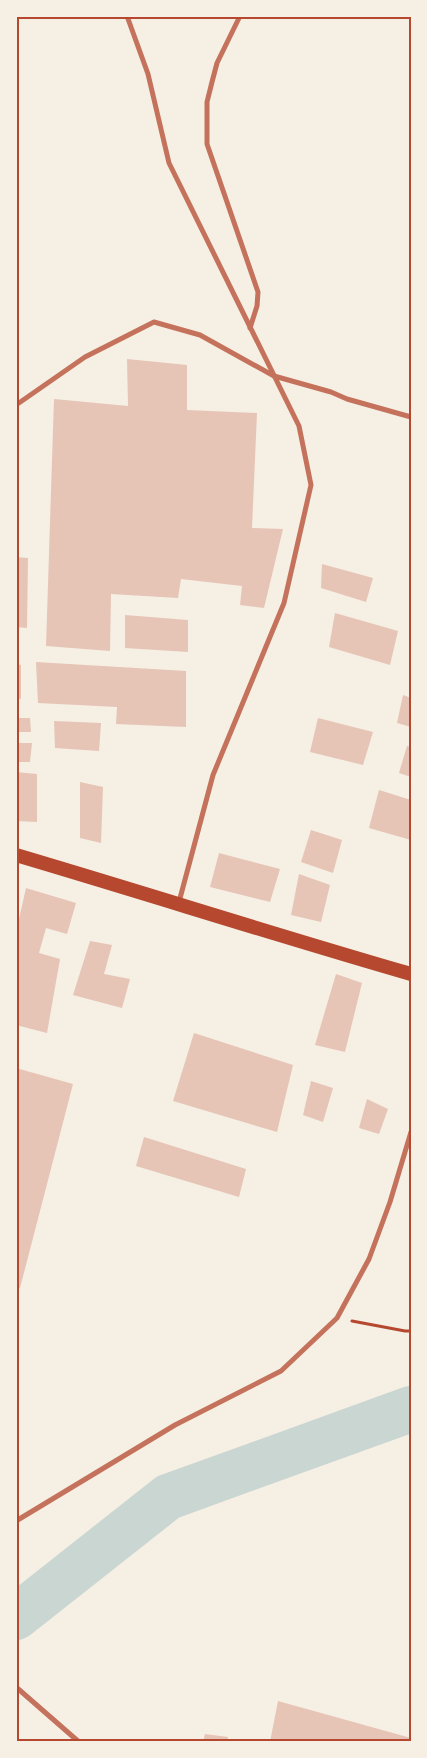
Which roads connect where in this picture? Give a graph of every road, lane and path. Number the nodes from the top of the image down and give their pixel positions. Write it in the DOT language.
graph roads {
  1 [pos="127,16"];
  2 [pos="240,16"];
  3 [pos="250,328"];
  4 [pos="274,376"];
  5 [pos="16,405"];
  6 [pos="411,416"];
  7 [pos="16,855"];
  8 [pos="179,903"];
  9 [pos="411,974"];
  10 [pos="411,1132"];
  11 [pos="338,1318"];
  12 [pos="411,1331"];
  13 [pos="16,1521"];
  14 [pos="16,1687"];
  15 [pos="79,1742"];
  1 -- 3 [label="street"];
  2 -- 3 [label="street"];
  3 -- 4 [label="street"];
  4 -- 5 [label="street"];
  4 -- 6 [label="street"];
  4 -- 8 [label="street"];
  7 -- 8 [label="highway"];
  8 -- 9 [label="highway"];
  10 -- 11 [label="street"];
  11 -- 12 [label="path"];
  11 -- 13 [label="street"];
  14 -- 15 [label="street"];
}
